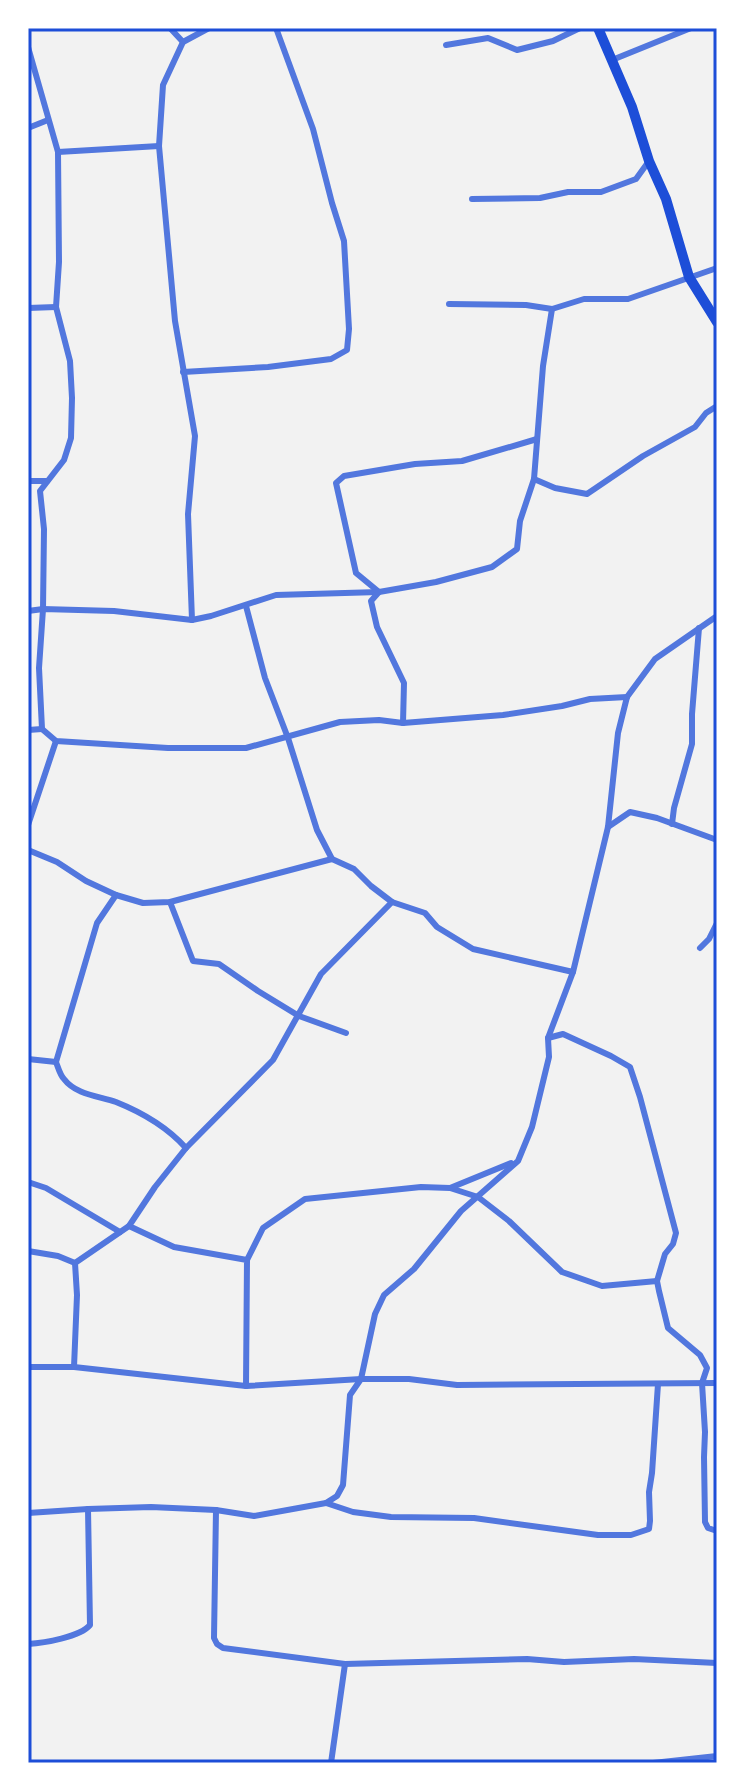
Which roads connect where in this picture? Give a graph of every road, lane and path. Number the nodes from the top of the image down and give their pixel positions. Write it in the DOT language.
graph roads {
  1 [pos="170,28"];
  2 [pos="209,28"];
  3 [pos="276,28"];
  4 [pos="580,28"];
  5 [pos="598,28"];
  6 [pos="691,28"];
  7 [pos="183,42"];
  8 [pos="446,45"];
  9 [pos="28,47"];
  10 [pos="612,60"];
  11 [pos="48,120"];
  12 [pos="28,128"];
  13 [pos="159,146"];
  14 [pos="58,152"];
  15 [pos="649,161"];
  16 [pos="472,199"];
  17 [pos="717,268"];
  18 [pos="689,277"];
  19 [pos="449,304"];
  20 [pos="56,307"];
  21 [pos="28,308"];
  22 [pos="552,309"];
  23 [pos="717,322"];
  24 [pos="183,372"];
  25 [pos="717,406"];
  26 [pos="537,439"];
  27 [pos="534,479"];
  28 [pos="28,481"];
  29 [pos="47,481"];
  30 [pos="379,592"];
  31 [pos="246,606"];
  32 [pos="43,609"];
  33 [pos="28,611"];
  34 [pos="717,616"];
  35 [pos="192,620"];
  36 [pos="699,628"];
  37 [pos="627,697"];
  38 [pos="403,723"];
  39 [pos="42,729"];
  40 [pos="28,730"];
  41 [pos="288,738"];
  42 [pos="56,741"];
  43 [pos="672,824"];
  44 [pos="28,825"];
  45 [pos="608,827"];
  46 [pos="717,840"];
  47 [pos="28,850"];
  48 [pos="332,859"];
  49 [pos="116,895"];
  50 [pos="170,902"];
  51 [pos="392,902"];
  52 [pos="717,923"];
  53 [pos="700,948"];
  54 [pos="573,972"];
  55 [pos="299,1016"];
  56 [pos="346,1033"];
  57 [pos="548,1038"];
  58 [pos="28,1059"];
  59 [pos="56,1062"];
  60 [pos="186,1148"];
  61 [pos="518,1161"];
  62 [pos="28,1182"];
  63 [pos="450,1188"];
  64 [pos="478,1197"];
  65 [pos="129,1226"];
  66 [pos="120,1232"];
  67 [pos="28,1251"];
  68 [pos="247,1260"];
  69 [pos="75,1263"];
  70 [pos="657,1281"];
  71 [pos="28,1367"];
  72 [pos="74,1367"];
  73 [pos="361,1379"];
  74 [pos="702,1383"];
  75 [pos="717,1383"];
  76 [pos="658,1384"];
  77 [pos="246,1386"];
  78 [pos="326,1503"];
  79 [pos="88,1509"];
  80 [pos="216,1510"];
  81 [pos="28,1513"];
  82 [pos="717,1531"];
  83 [pos="28,1644"];
  84 [pos="717,1663"];
  85 [pos="345,1664"];
  86 [pos="717,1756"];
  87 [pos="331,1763"];
  88 [pos="653,1763"];
  1 -- 7 [label="street"];
  2 -- 7 [label="street"];
  3 -- 24 [label="street"];
  4 -- 8 [label="street"];
  5 -- 10 [label="main road"];
  6 -- 10 [label="street"];
  7 -- 13 [label="street"];
  9 -- 11 [label="street"];
  10 -- 15 [label="main road"];
  11 -- 12 [label="street"];
  11 -- 14 [label="street"];
  13 -- 14 [label="street"];
  13 -- 24 [label="street"];
  14 -- 20 [label="street"];
  15 -- 16 [label="street"];
  15 -- 18 [label="main road"];
  17 -- 18 [label="street"];
  18 -- 22 [label="street"];
  18 -- 23 [label="main road"];
  19 -- 22 [label="street"];
  20 -- 21 [label="street"];
  20 -- 29 [label="street"];
  22 -- 26 [label="street"];
  24 -- 35 [label="street"];
  25 -- 27 [label="street"];
  26 -- 27 [label="street"];
  26 -- 30 [label="street"];
  27 -- 30 [label="street"];
  28 -- 29 [label="street"];
  29 -- 32 [label="street"];
  30 -- 31 [label="street"];
  30 -- 38 [label="street"];
  31 -- 35 [label="street"];
  31 -- 41 [label="street"];
  32 -- 33 [label="street"];
  32 -- 35 [label="street"];
  32 -- 39 [label="street"];
  34 -- 36 [label="street"];
  36 -- 37 [label="street"];
  36 -- 43 [label="street"];
  37 -- 38 [label="street"];
  37 -- 45 [label="street"];
  38 -- 41 [label="street"];
  39 -- 40 [label="street"];
  39 -- 42 [label="street"];
  41 -- 42 [label="street"];
  41 -- 48 [label="street"];
  42 -- 44 [label="street"];
  43 -- 45 [label="street"];
  43 -- 46 [label="street"];
  45 -- 54 [label="street"];
  47 -- 49 [label="street"];
  48 -- 50 [label="street"];
  48 -- 51 [label="street"];
  49 -- 50 [label="street"];
  49 -- 59 [label="street"];
  50 -- 55 [label="street"];
  51 -- 54 [label="street"];
  51 -- 55 [label="street"];
  52 -- 53 [label="street"];
  54 -- 57 [label="street"];
  55 -- 56 [label="street"];
  55 -- 60 [label="street"];
  57 -- 61 [label="street"];
  57 -- 70 [label="street"];
  58 -- 59 [label="street"];
  59 -- 60 [label="street"];
  60 -- 65 [label="street"];
  61 -- 63 [label="street"];
  61 -- 64 [label="street"];
  62 -- 66 [label="street"];
  63 -- 64 [label="street"];
  63 -- 68 [label="street"];
  64 -- 70 [label="street"];
  64 -- 73 [label="street"];
  65 -- 66 [label="street"];
  65 -- 68 [label="street"];
  66 -- 69 [label="street"];
  67 -- 69 [label="street"];
  68 -- 77 [label="street"];
  69 -- 72 [label="street"];
  70 -- 74 [label="street"];
  71 -- 72 [label="street"];
  72 -- 77 [label="street"];
  73 -- 76 [label="street"];
  73 -- 77 [label="street"];
  73 -- 78 [label="street"];
  74 -- 75 [label="street"];
  74 -- 76 [label="street"];
  74 -- 82 [label="street"];
  76 -- 78 [label="street"];
  78 -- 80 [label="street"];
  79 -- 80 [label="street"];
  79 -- 81 [label="street"];
  79 -- 83 [label="street"];
  80 -- 85 [label="street"];
  84 -- 85 [label="street"];
  85 -- 87 [label="street"];
  86 -- 88 [label="street"];
}
